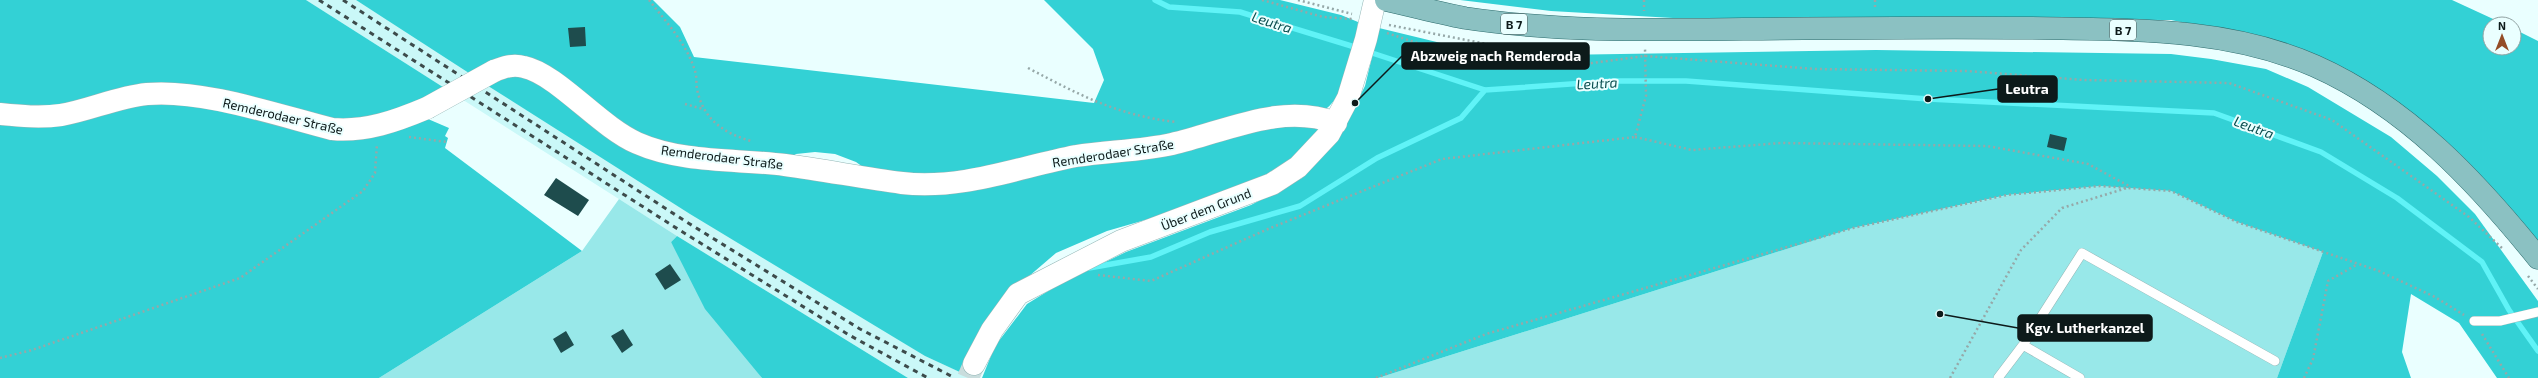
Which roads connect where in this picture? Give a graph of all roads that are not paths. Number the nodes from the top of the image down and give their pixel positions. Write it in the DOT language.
graph roads {
  1 [pos="1386,0"];
  2 [pos="1371,19"];
  3 [pos="0,114"];
  4 [pos="1336,123"];
  5 [pos="2522,256"];
  6 [pos="2538,312"];
  7 [pos="2474,321"];
  8 [pos="2022,345"];
  9 [pos="2275,361"];
  10 [pos="974,364"];
  11 [pos="1998,378"];
  12 [pos="2080,378"];
  1 -- 5 [label="main road, B 7"];
  2 -- 4 [label="street, Über dem Grund"];
  3 -- 4 [label="street, Remderodaer Straße, bridge"];
  4 -- 10 [label="street, Über dem Grund"];
  6 -- 7 [label="lane"];
  8 -- 9 [label="lane"];
  8 -- 11 [label="lane"];
  8 -- 12 [label="lane"];
}
